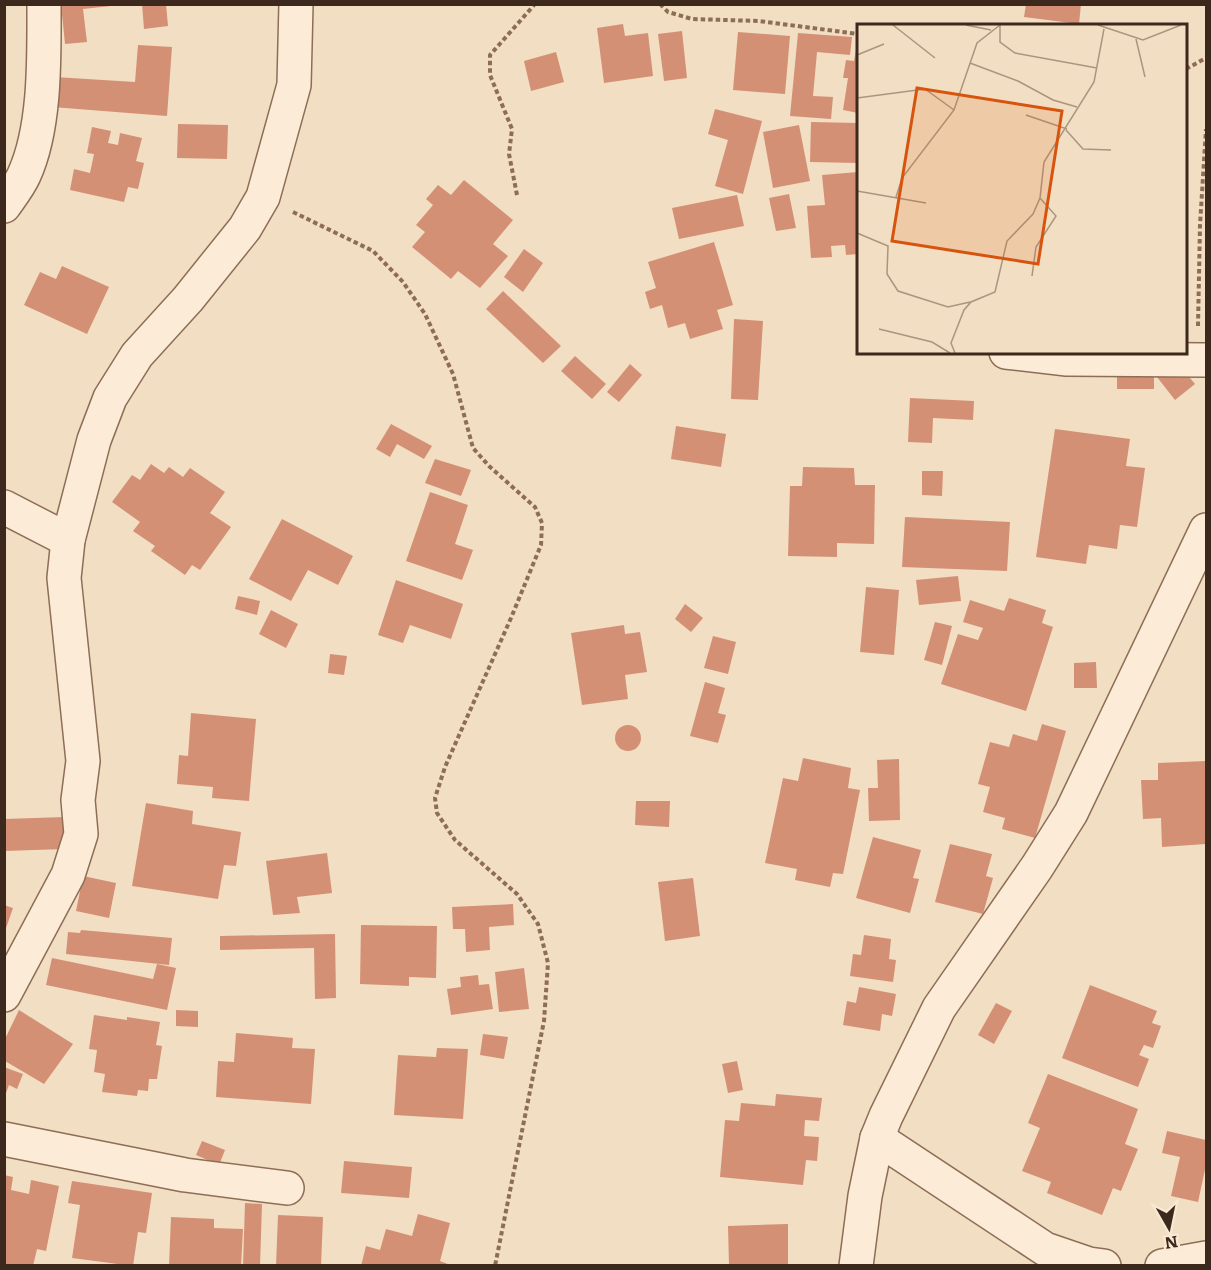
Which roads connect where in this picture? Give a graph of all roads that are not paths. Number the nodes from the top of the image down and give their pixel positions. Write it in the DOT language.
graph roads {
  1 [pos="44,4"];
  2 [pos="296,4"];
  3 [pos="4,206"];
  4 [pos="1023,354"];
  5 [pos="1202,360"];
  6 [pos="4,507"];
  7 [pos="1206,530"];
  8 [pos="68,540"];
  9 [pos="4,995"];
  10 [pos="877,1138"];
  11 [pos="4,1139"];
  12 [pos="287,1188"];
  13 [pos="1206,1258"];
  14 [pos="856,1266"];
  15 [pos="1104,1266"];
  16 [pos="1162,1266"];
  1 -- 3 [label="street"];
  2 -- 8 [label="street"];
  4 -- 5 [label="street"];
  6 -- 8 [label="street"];
  7 -- 10 [label="street"];
  8 -- 9 [label="street"];
  10 -- 14 [label="street"];
  10 -- 15 [label="street"];
  11 -- 12 [label="street"];
  13 -- 16 [label="street"];
}
